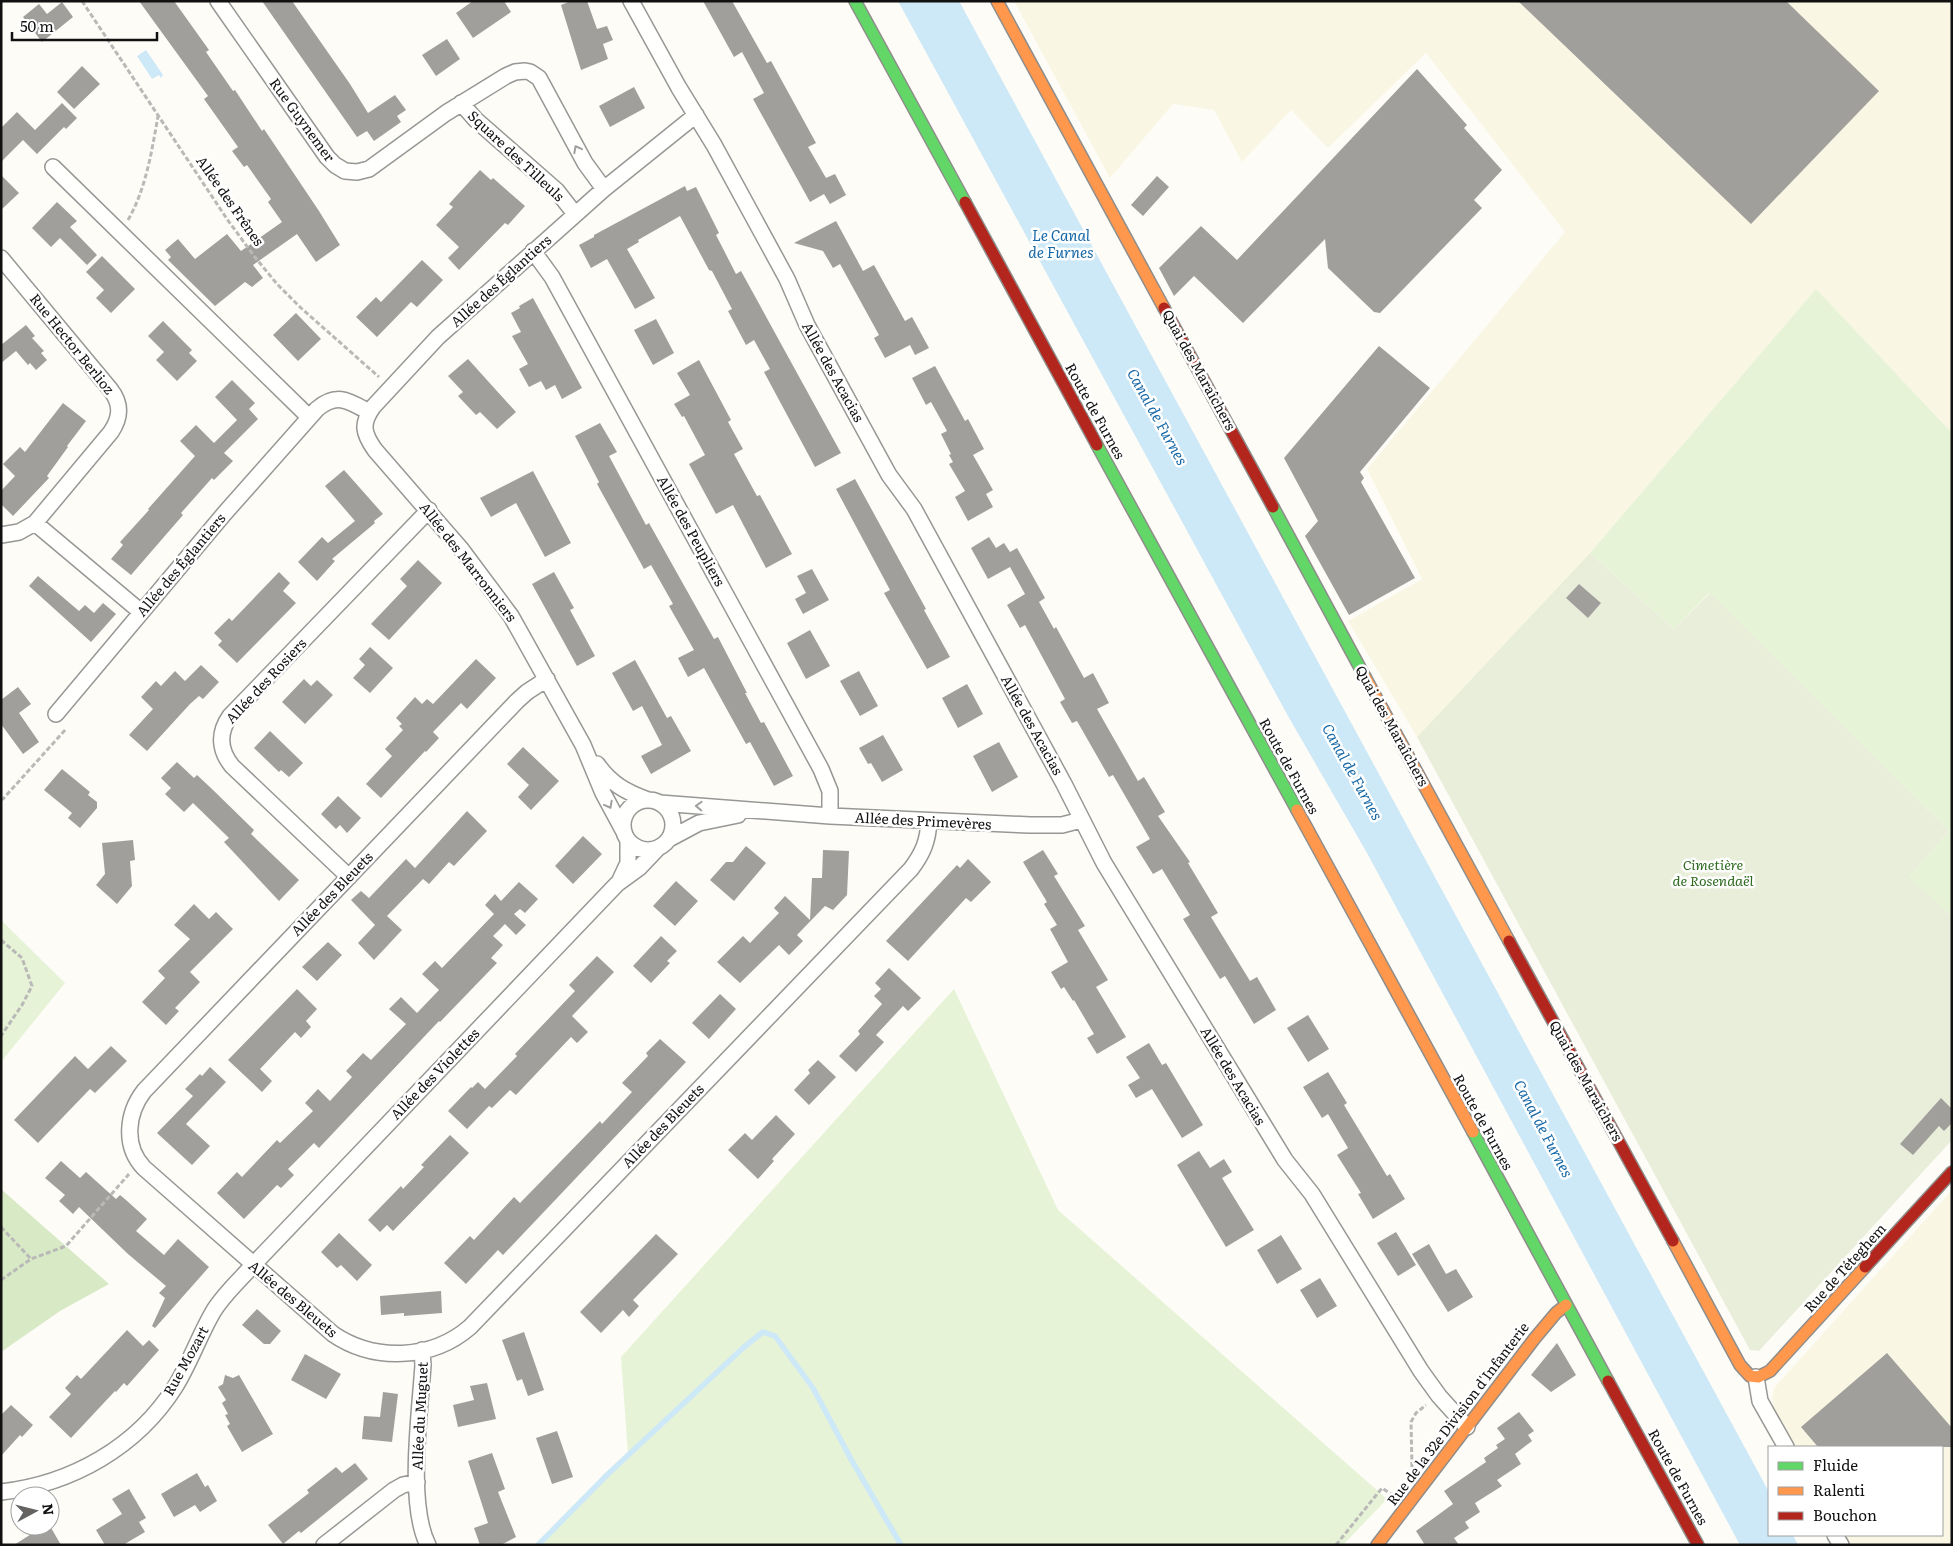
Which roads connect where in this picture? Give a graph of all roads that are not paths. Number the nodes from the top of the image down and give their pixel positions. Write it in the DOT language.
graph roads {
  1 [pos="218,1"];
  2 [pos="631,1"];
  3 [pos="855,1"];
  4 [pos="997,1"];
  5 [pos="461,103"];
  6 [pos="696,115"];
  7 [pos="53,167"];
  8 [pos="604,189"];
  9 [pos="576,214"];
  10 [pos="533,251"];
  11 [pos="1,258"];
  12 [pos="369,412"];
  13 [pos="309,417"];
  14 [pos="429,510"];
  15 [pos="35,523"];
  16 [pos="1,535"];
  17 [pos="141,612"];
  18 [pos="547,679"];
  19 [pos="56,714"];
  20 [pos="583,745"];
  21 [pos="654,802"];
  22 [pos="765,812"];
  23 [pos="830,816"];
  24 [pos="1082,820"];
  25 [pos="930,821"];
  26 [pos="626,836"];
  27 [pos="663,844"];
  28 [pos="349,877"];
  29 [pos="617,884"];
  30 [pos="1952,1172"];
  31 [pos="253,1265"];
  32 [pos="1566,1306"];
  33 [pos="422,1350"];
  34 [pos="1756,1377"];
  35 [pos="1467,1427"];
  36 [pos="1785,1446"];
  37 [pos="417,1482"];
  38 [pos="1,1492"];
  39 [pos="324,1545"];
  40 [pos="428,1545"];
  41 [pos="1377,1545"];
  42 [pos="1698,1545"];
  1 -- 5 [label="street, Rue Guynemer"];
  2 -- 6 [label="street, Allée des Acacias"];
  3 -- 32 [label="main road, Route de Furnes"];
  4 -- 34 [label="main road, Quai des Maraîchers"];
  8 -- 5 [label="street, Square des Tilleuls, one-way"];
  5 -- 9 [label="street, Square des Tilleuls"];
  6 -- 8 [label="street, Allée des Églantiers"];
  6 -- 24 [label="street, Allée des Acacias"];
  7 -- 13 [label="street"];
  8 -- 9 [label="street, Allée des Églantiers"];
  9 -- 10 [label="street, Allée des Églantiers"];
  10 -- 12 [label="street, Allée des Églantiers"];
  10 -- 23 [label="street, Allée des Peupliers"];
  11 -- 15 [label="street, Rue Hector Berlioz"];
  12 -- 13 [label="street, Allée des Églantiers"];
  12 -- 14 [label="street, Allée des Marronniers"];
  13 -- 17 [label="street, Allée des Églantiers"];
  14 -- 18 [label="street, Allée des Marronniers"];
  14 -- 28 [label="street, Allée des Rosiers"];
  15 -- 16 [label="street, Rue Hector Berlioz"];
  15 -- 17 [label="street"];
  17 -- 19 [label="street, Allée des Églantiers"];
  18 -- 20 [label="street, Allée des Marronniers"];
  18 -- 28 [label="street, Allée des Bleuets"];
  20 -- 21 [label="street, Allée des Marronniers"];
  20 -- 26 [label="street, Allée des Marronniers, one-way"];
  22 -- 21 [label="street, Allée des Primevères, one-way"];
  21 -- 26 [label="street"];
  21 -- 27 [label="street"];
  22 -- 23 [label="street, Allée des Primevères"];
  22 -- 27 [label="street, Allée des Primevères"];
  23 -- 25 [label="street, Allée des Primevères"];
  24 -- 25 [label="street, Allée des Primevères"];
  24 -- 35 [label="street, Allée des Acacias"];
  25 -- 33 [label="street, Allée des Bleuets"];
  26 -- 27 [label="street"];
  26 -- 29 [label="street, Allée des Violettes"];
  27 -- 29 [label="street, Allée des Violettes"];
  28 -- 31 [label="street, Allée des Bleuets"];
  29 -- 31 [label="street, Allée des Violettes"];
  30 -- 34 [label="main road, Rue de Téteghem"];
  31 -- 33 [label="street, Allée des Bleuets"];
  31 -- 38 [label="street, Rue Mozart"];
  32 -- 35 [label="main road, Rue de la 32e Division d'Infanterie"];
  32 -- 42 [label="main road, Route de Furnes"];
  33 -- 37 [label="street, Allée du Muguet"];
  34 -- 36 [label="street"];
  35 -- 41 [label="main road, Rue de la 32e Division d'Infanterie"];
  37 -- 39 [label="street, Allée du Muguet"];
  37 -- 40 [label="street, Allée du Muguet"];
}
